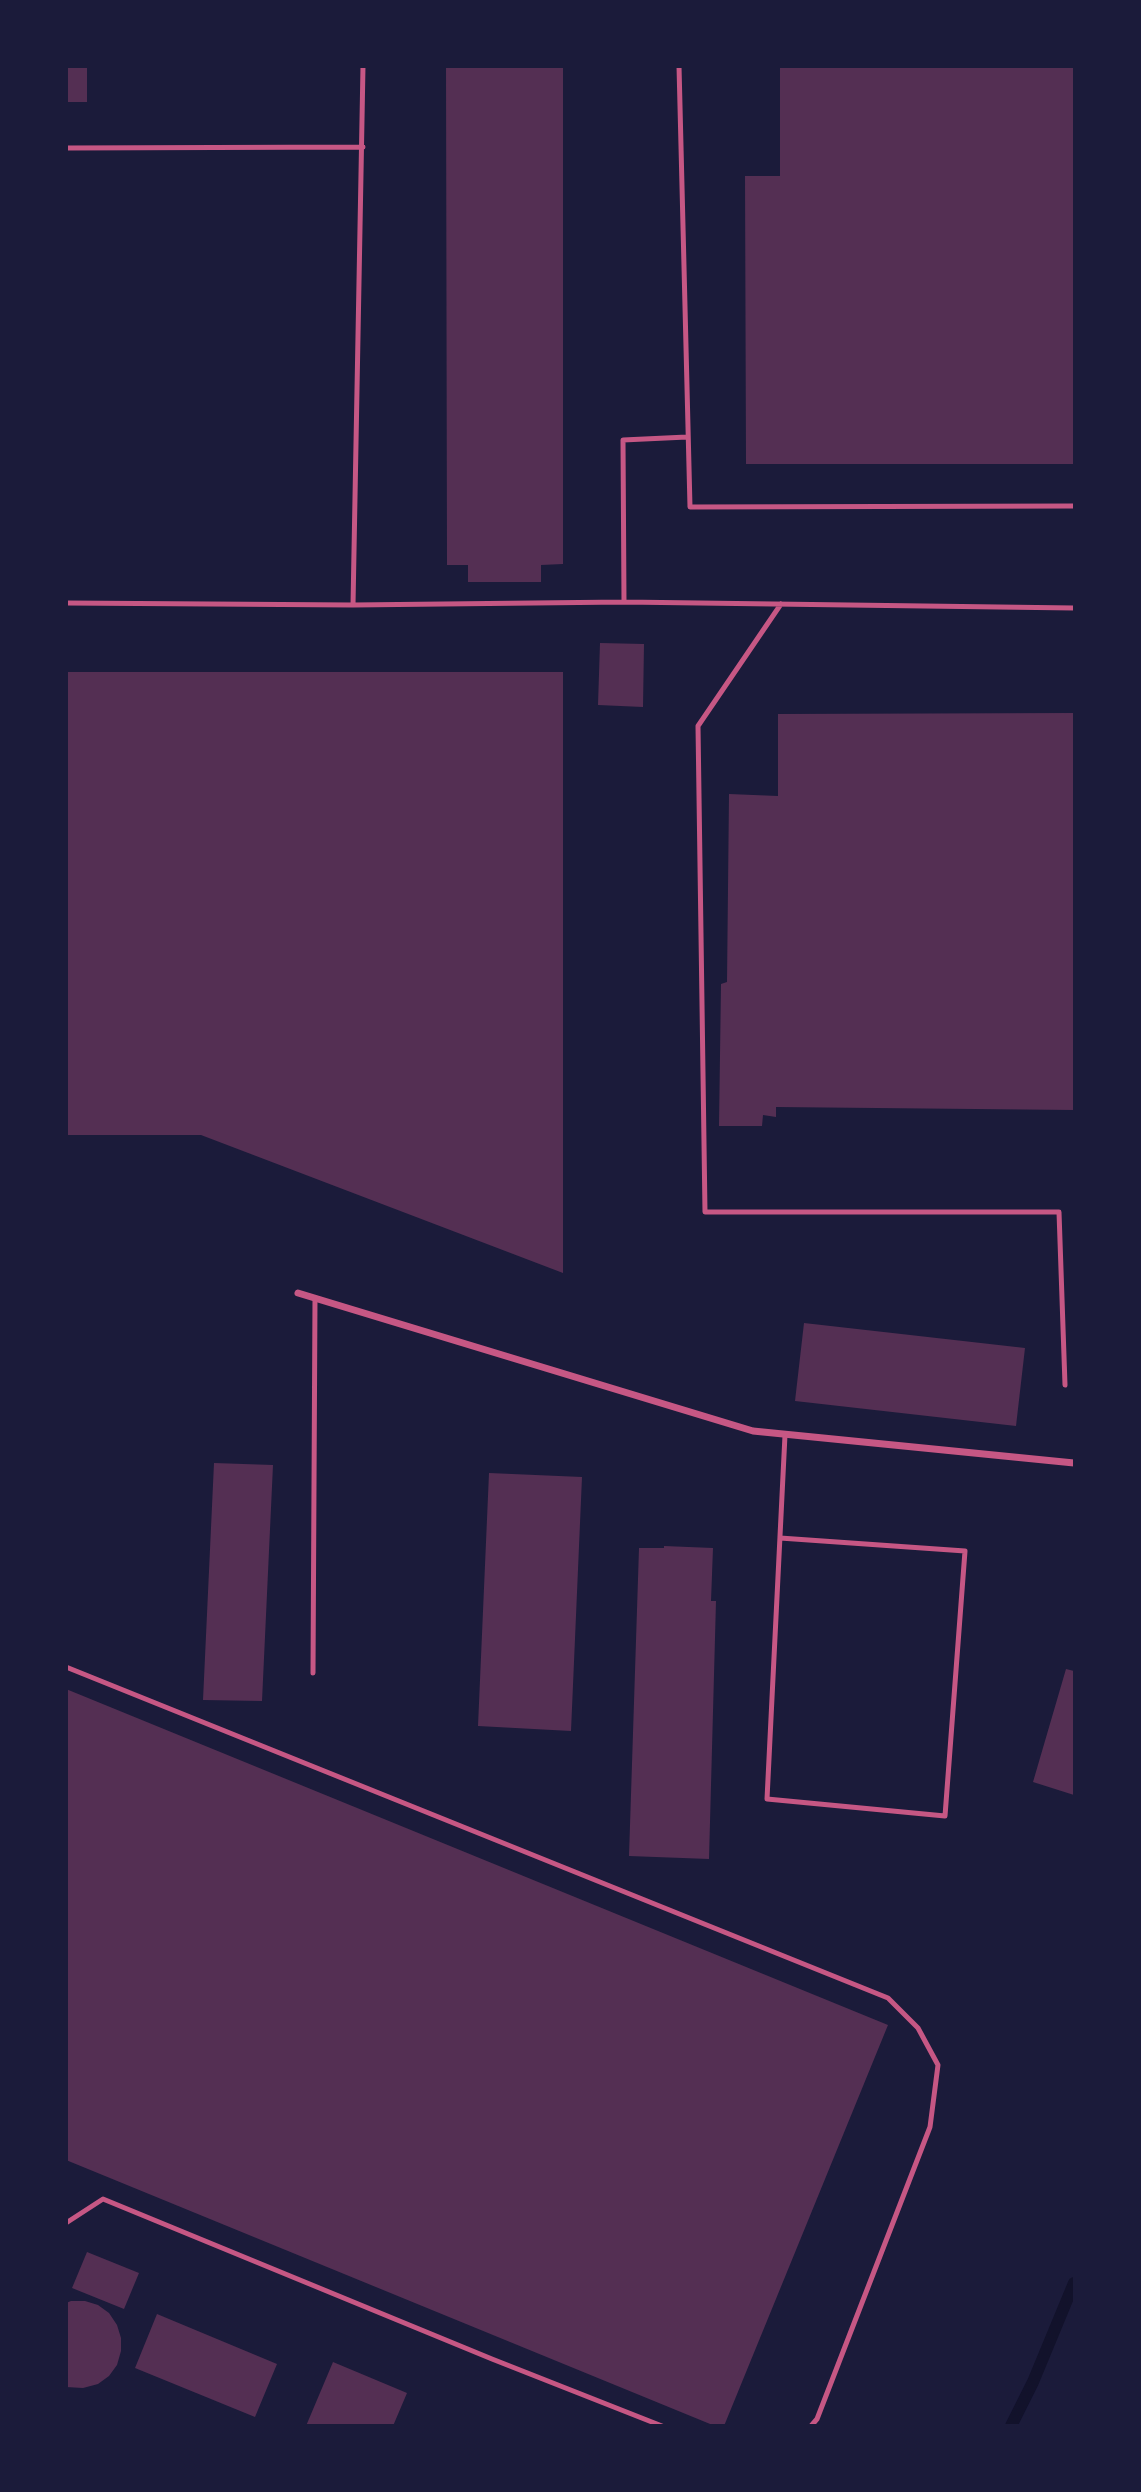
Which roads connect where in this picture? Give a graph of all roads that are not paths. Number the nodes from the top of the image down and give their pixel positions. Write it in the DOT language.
graph roads {
  1 [pos="363,66"];
  2 [pos="679,66"];
  3 [pos="363,146"];
  4 [pos="66,148"];
  5 [pos="687,437"];
  6 [pos="1074,506"];
  7 [pos="66,603"];
  8 [pos="624,603"];
  9 [pos="781,604"];
  10 [pos="353,605"];
  11 [pos="1074,608"];
  12 [pos="298,1293"];
  13 [pos="316,1298"];
  14 [pos="1065,1385"];
  15 [pos="785,1435"];
  16 [pos="1074,1463"];
  17 [pos="780,1538"];
  18 [pos="66,1667"];
  19 [pos="313,1673"];
  20 [pos="66,2223"];
  21 [pos="662,2426"];
  22 [pos="811,2426"];
  1 -- 3 [label="lane"];
  2 -- 5 [label="lane"];
  3 -- 4 [label="lane"];
  3 -- 10 [label="lane"];
  5 -- 6 [label="lane"];
  5 -- 8 [label="lane"];
  7 -- 10 [label="lane"];
  8 -- 9 [label="lane"];
  8 -- 10 [label="lane"];
  9 -- 11 [label="lane"];
  9 -- 14 [label="lane"];
  12 -- 13 [label="street"];
  13 -- 15 [label="street"];
  13 -- 19 [label="lane"];
  15 -- 16 [label="street"];
  15 -- 17 [label="lane"];
  17 -- 17 [label="lane"];
  18 -- 22 [label="lane"];
  20 -- 21 [label="lane"];
}
